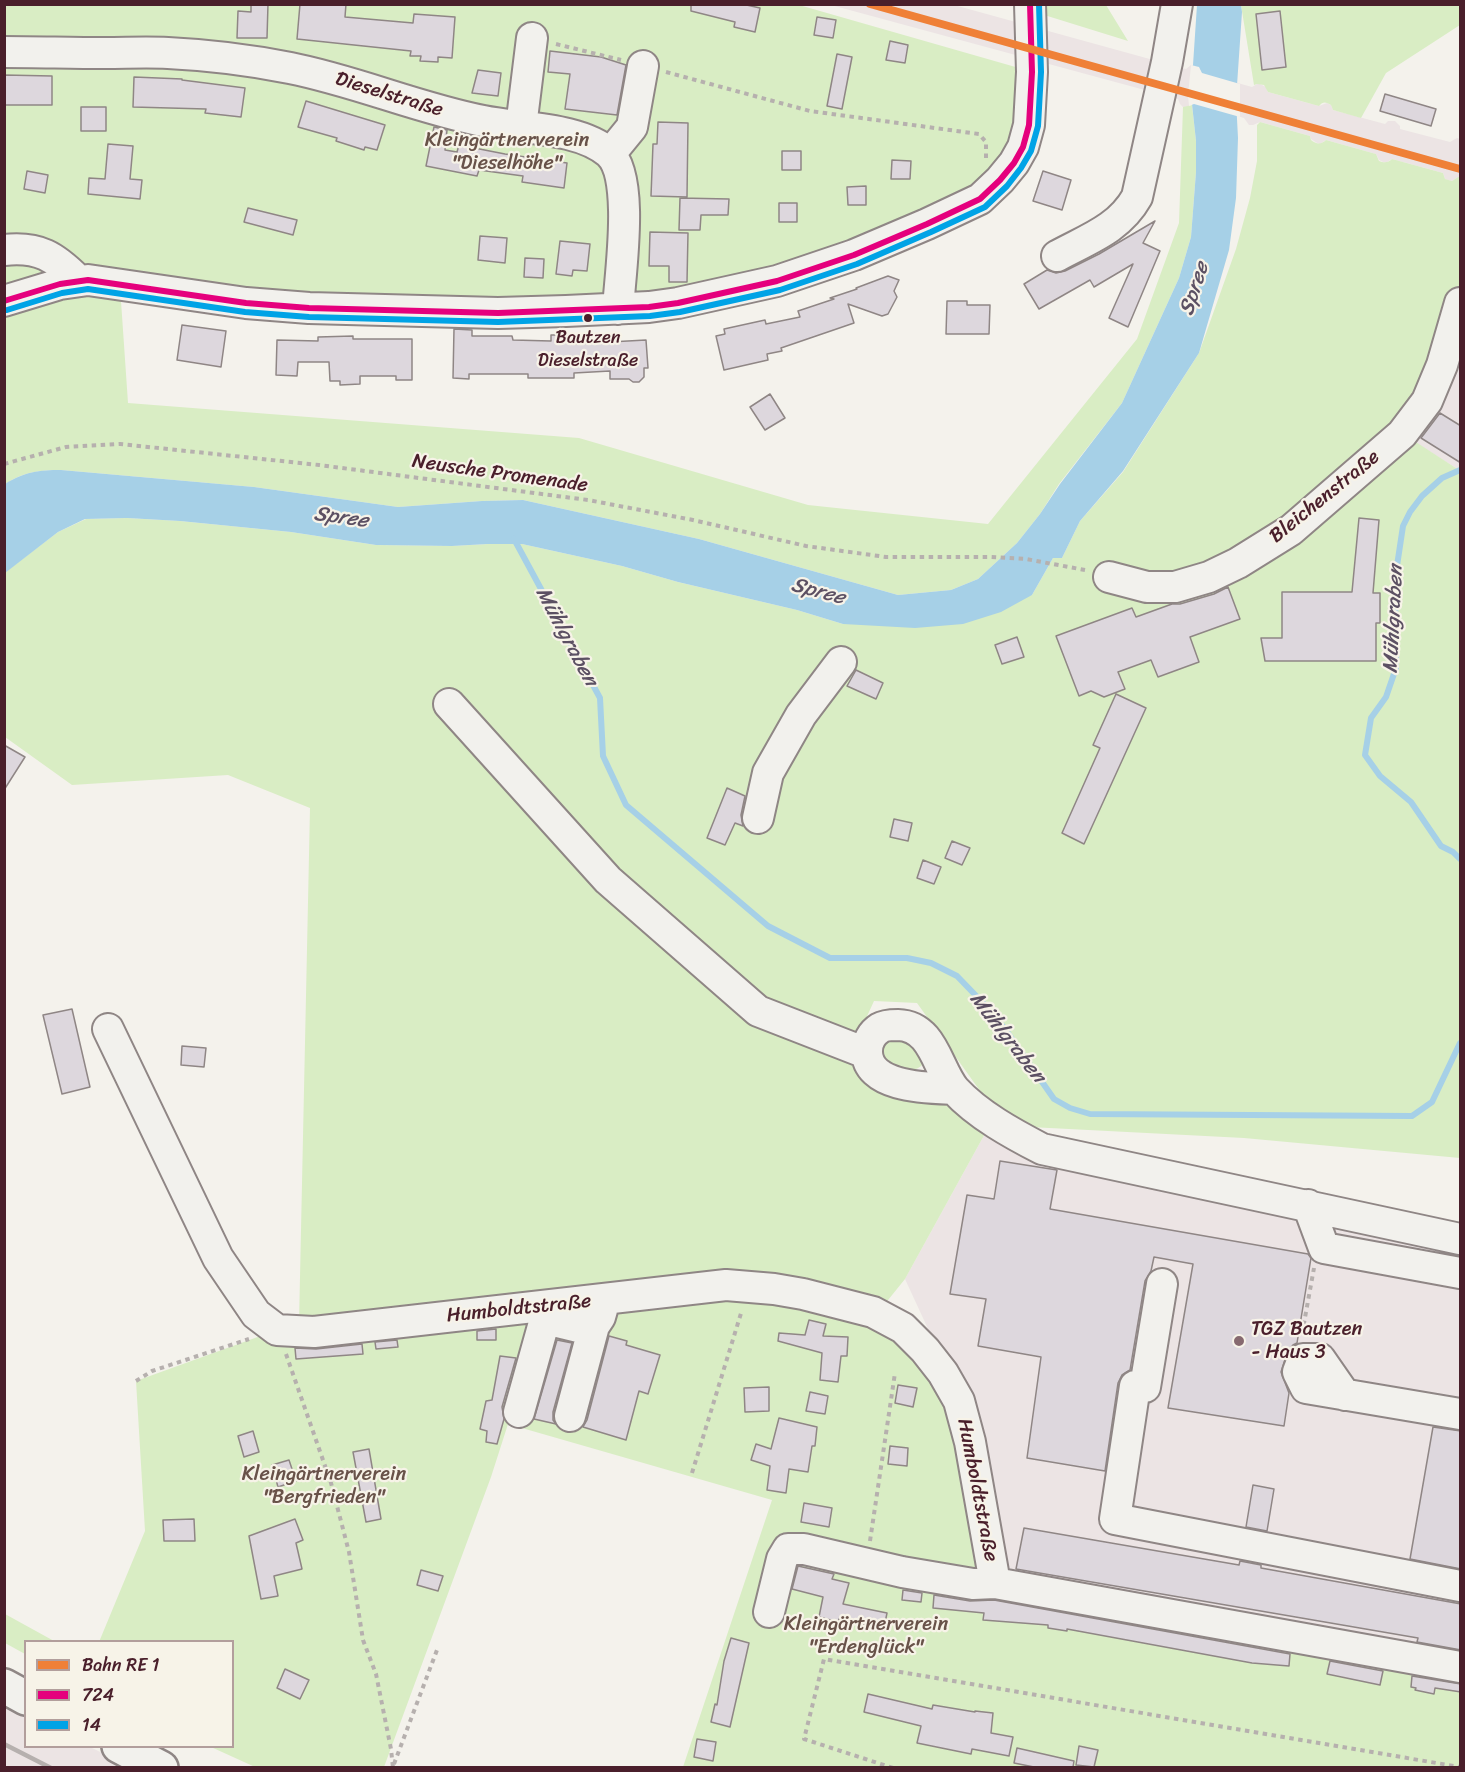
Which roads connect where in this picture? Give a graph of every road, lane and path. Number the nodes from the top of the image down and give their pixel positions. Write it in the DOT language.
graph roads {
  1 [pos="1030,4"];
  2 [pos="1177,4"];
  3 [pos="532,38"];
  4 [pos="4,52"];
  5 [pos="643,66"];
  6 [pos="521,127"];
  7 [pos="610,154"];
  8 [pos="980,199"];
  9 [pos="4,250"];
  10 [pos="1057,256"];
  11 [pos="78,280"];
  12 [pos="4,301"];
  13 [pos="1461,303"];
  14 [pos="618,309"];
  15 [pos="4,464"];
  16 [pos="1065,566"];
  17 [pos="1109,577"];
  18 [pos="841,662"];
  19 [pos="448,704"];
  20 [pos="758,818"];
  21 [pos="108,1029"];
  22 [pos="866,1053"];
  23 [pos="954,1089"];
  24 [pos="1308,1205"];
  25 [pos="1461,1239"];
  26 [pos="1314,1263"];
  27 [pos="1461,1274"];
  28 [pos="1162,1284"];
  29 [pos="749,1287"];
  30 [pos="599,1313"];
  31 [pos="277,1330"];
  32 [pos="1303,1359"];
  33 [pos="895,1373"];
  34 [pos="136,1381"];
  35 [pos="519,1413"];
  36 [pos="1461,1414"];
  37 [pos="570,1416"];
  38 [pos="692,1473"];
  39 [pos="867,1562"];
  40 [pos="995,1583"];
  41 [pos="1461,1586"];
  42 [pos="769,1612"];
  43 [pos="437,1650"];
  44 [pos="1461,1667"];
  45 [pos="4,1686"];
  46 [pos="24,1697"];
  47 [pos="123,1748"];
  48 [pos="161,1767"];
  49 [pos="393,1767"];
  50 [pos="893,1767"];
  51 [pos="1461,1767"];
  1 -- 8 [label="street"];
  2 -- 10 [label="street"];
  3 -- 5 [label="path"];
  3 -- 6 [label="street"];
  4 -- 6 [label="street, Dieselstraße"];
  5 -- 7 [label="street"];
  5 -- 8 [label="path"];
  6 -- 7 [label="street, Dieselstraße"];
  7 -- 14 [label="street"];
  8 -- 14 [label="street"];
  9 -- 11 [label="street"];
  11 -- 12 [label="street"];
  11 -- 14 [label="street"];
  13 -- 17 [label="street, Bleichenstraße"];
  15 -- 16 [label="path, Neusche Promenade"];
  18 -- 20 [label="street"];
  19 -- 22 [label="street"];
  21 -- 31 [label="street"];
  22 -- 23 [label="street"];
  22 -- 23 [label="street"];
  23 -- 24 [label="street"];
  24 -- 25 [label="street"];
  24 -- 27 [label="street"];
  26 -- 32 [label="path"];
  28 -- 41 [label="street"];
  29 -- 30 [label="street, Humboldtstraße"];
  29 -- 38 [label="path"];
  29 -- 40 [label="street, Humboldtstraße"];
  30 -- 31 [label="street, Humboldtstraße"];
  30 -- 35 [label="street"];
  30 -- 37 [label="street"];
  31 -- 34 [label="path"];
  31 -- 49 [label="path"];
  32 -- 36 [label="street"];
  33 -- 39 [label="path"];
  39 -- 40 [label="street"];
  39 -- 42 [label="street"];
  40 -- 44 [label="street, Humboldtstraße"];
  43 -- 49 [label="path"];
  45 -- 46 [label="main road"];
  47 -- 48 [label="main road"];
  50 -- 51 [label="path"];
}
